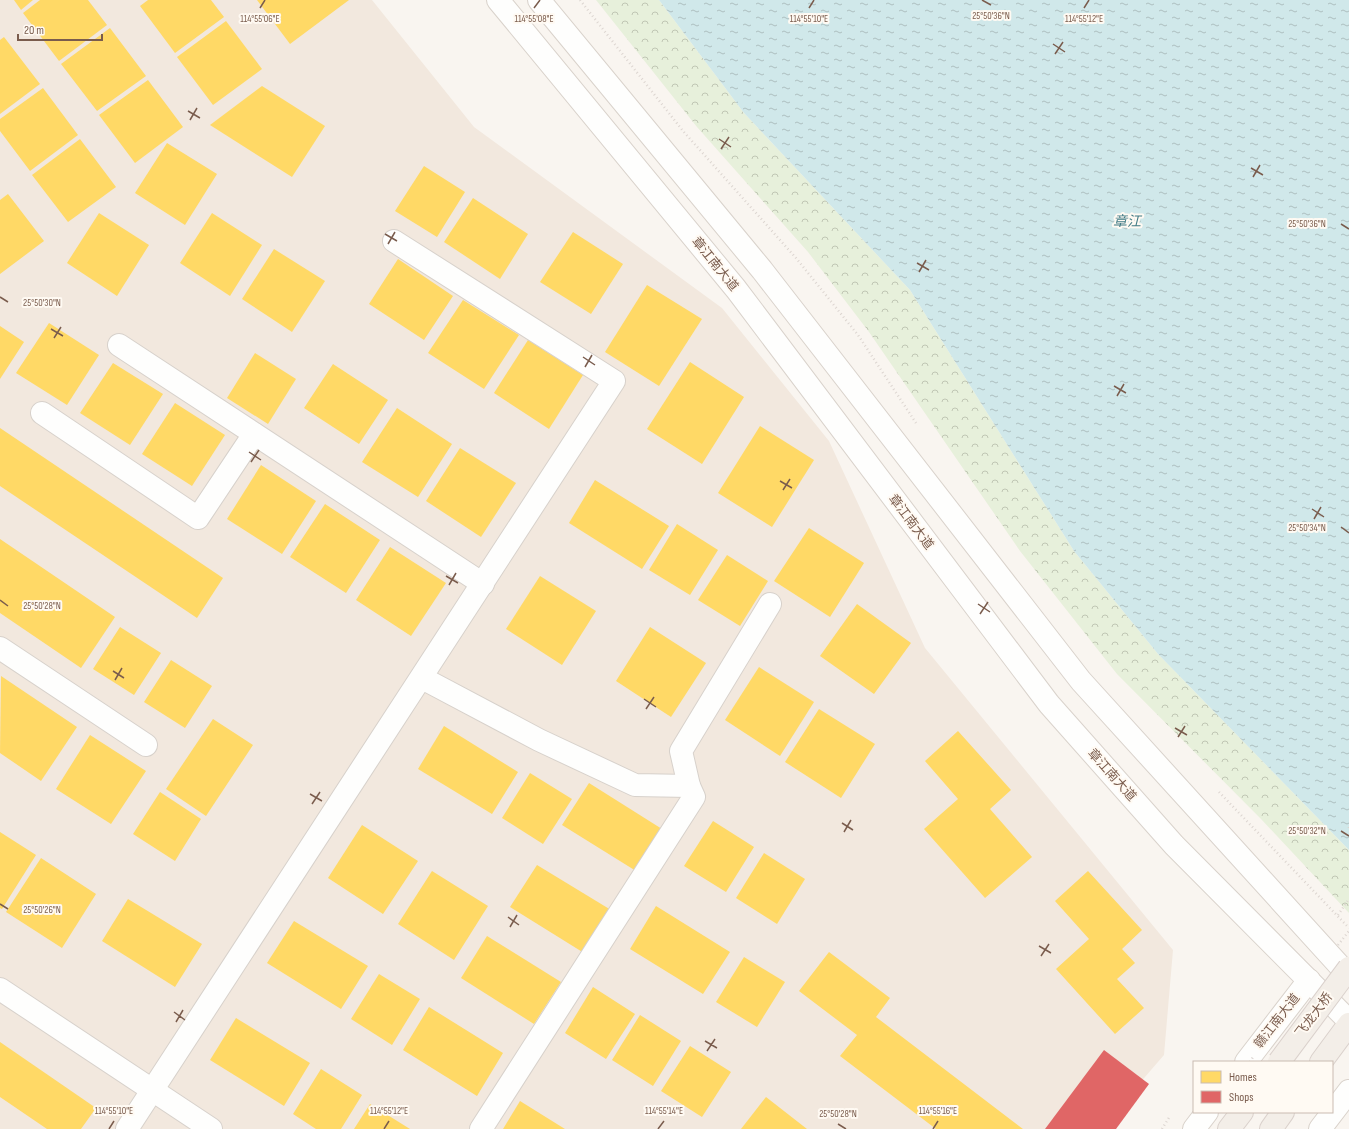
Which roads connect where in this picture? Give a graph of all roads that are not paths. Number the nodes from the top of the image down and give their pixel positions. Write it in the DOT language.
graph roads {
  1 [pos="498,0"];
  2 [pos="539,0"];
  3 [pos="394,241"];
  4 [pos="119,345"];
  5 [pos="42,413"];
  6 [pos="254,434"];
  7 [pos="483,584"];
  8 [pos="770,604"];
  9 [pos="0,648"];
  10 [pos="422,678"];
  11 [pos="146,746"];
  12 [pos="689,786"];
  13 [pos="1349,968"];
  14 [pos="1349,976"];
  15 [pos="1308,980"];
  16 [pos="0,989"];
  17 [pos="1349,1021"];
  18 [pos="1349,1024"];
  19 [pos="1247,1061"];
  20 [pos="1280,1061"];
  21 [pos="1322,1061"];
  22 [pos="153,1091"];
  23 [pos="1349,1091"];
  24 [pos="1333,1112"];
  25 [pos="1206,1113"];
  26 [pos="1241,1113"];
  27 [pos="1282,1113"];
  28 [pos="1332,1113"];
  29 [pos="127,1129"];
  30 [pos="211,1129"];
  31 [pos="481,1129"];
  32 [pos="1194,1129"];
  33 [pos="1229,1129"];
  34 [pos="1271,1129"];
  35 [pos="1320,1129"];
  1 -- 15 [label="street, 章江南大道"];
  2 -- 14 [label="street"];
  3 -- 7 [label="street"];
  4 -- 6 [label="street"];
  5 -- 6 [label="street"];
  6 -- 7 [label="street"];
  7 -- 10 [label="street"];
  8 -- 12 [label="street"];
  9 -- 11 [label="street"];
  10 -- 12 [label="street"];
  10 -- 22 [label="street"];
  12 -- 31 [label="street"];
  13 -- 20 [label="main road, 飞龙大桥, bridge"];
  15 -- 17 [label="street, 章江南大道"];
  15 -- 19 [label="street, 赣江南大道"];
  16 -- 22 [label="street"];
  18 -- 21 [label="main road"];
  22 -- 29 [label="street"];
  22 -- 30 [label="street"];
  23 -- 24 [label="street"];
  25 -- 32 [label="street"];
  26 -- 33 [label="main road"];
  27 -- 34 [label="main road"];
  28 -- 35 [label="street"];
}
